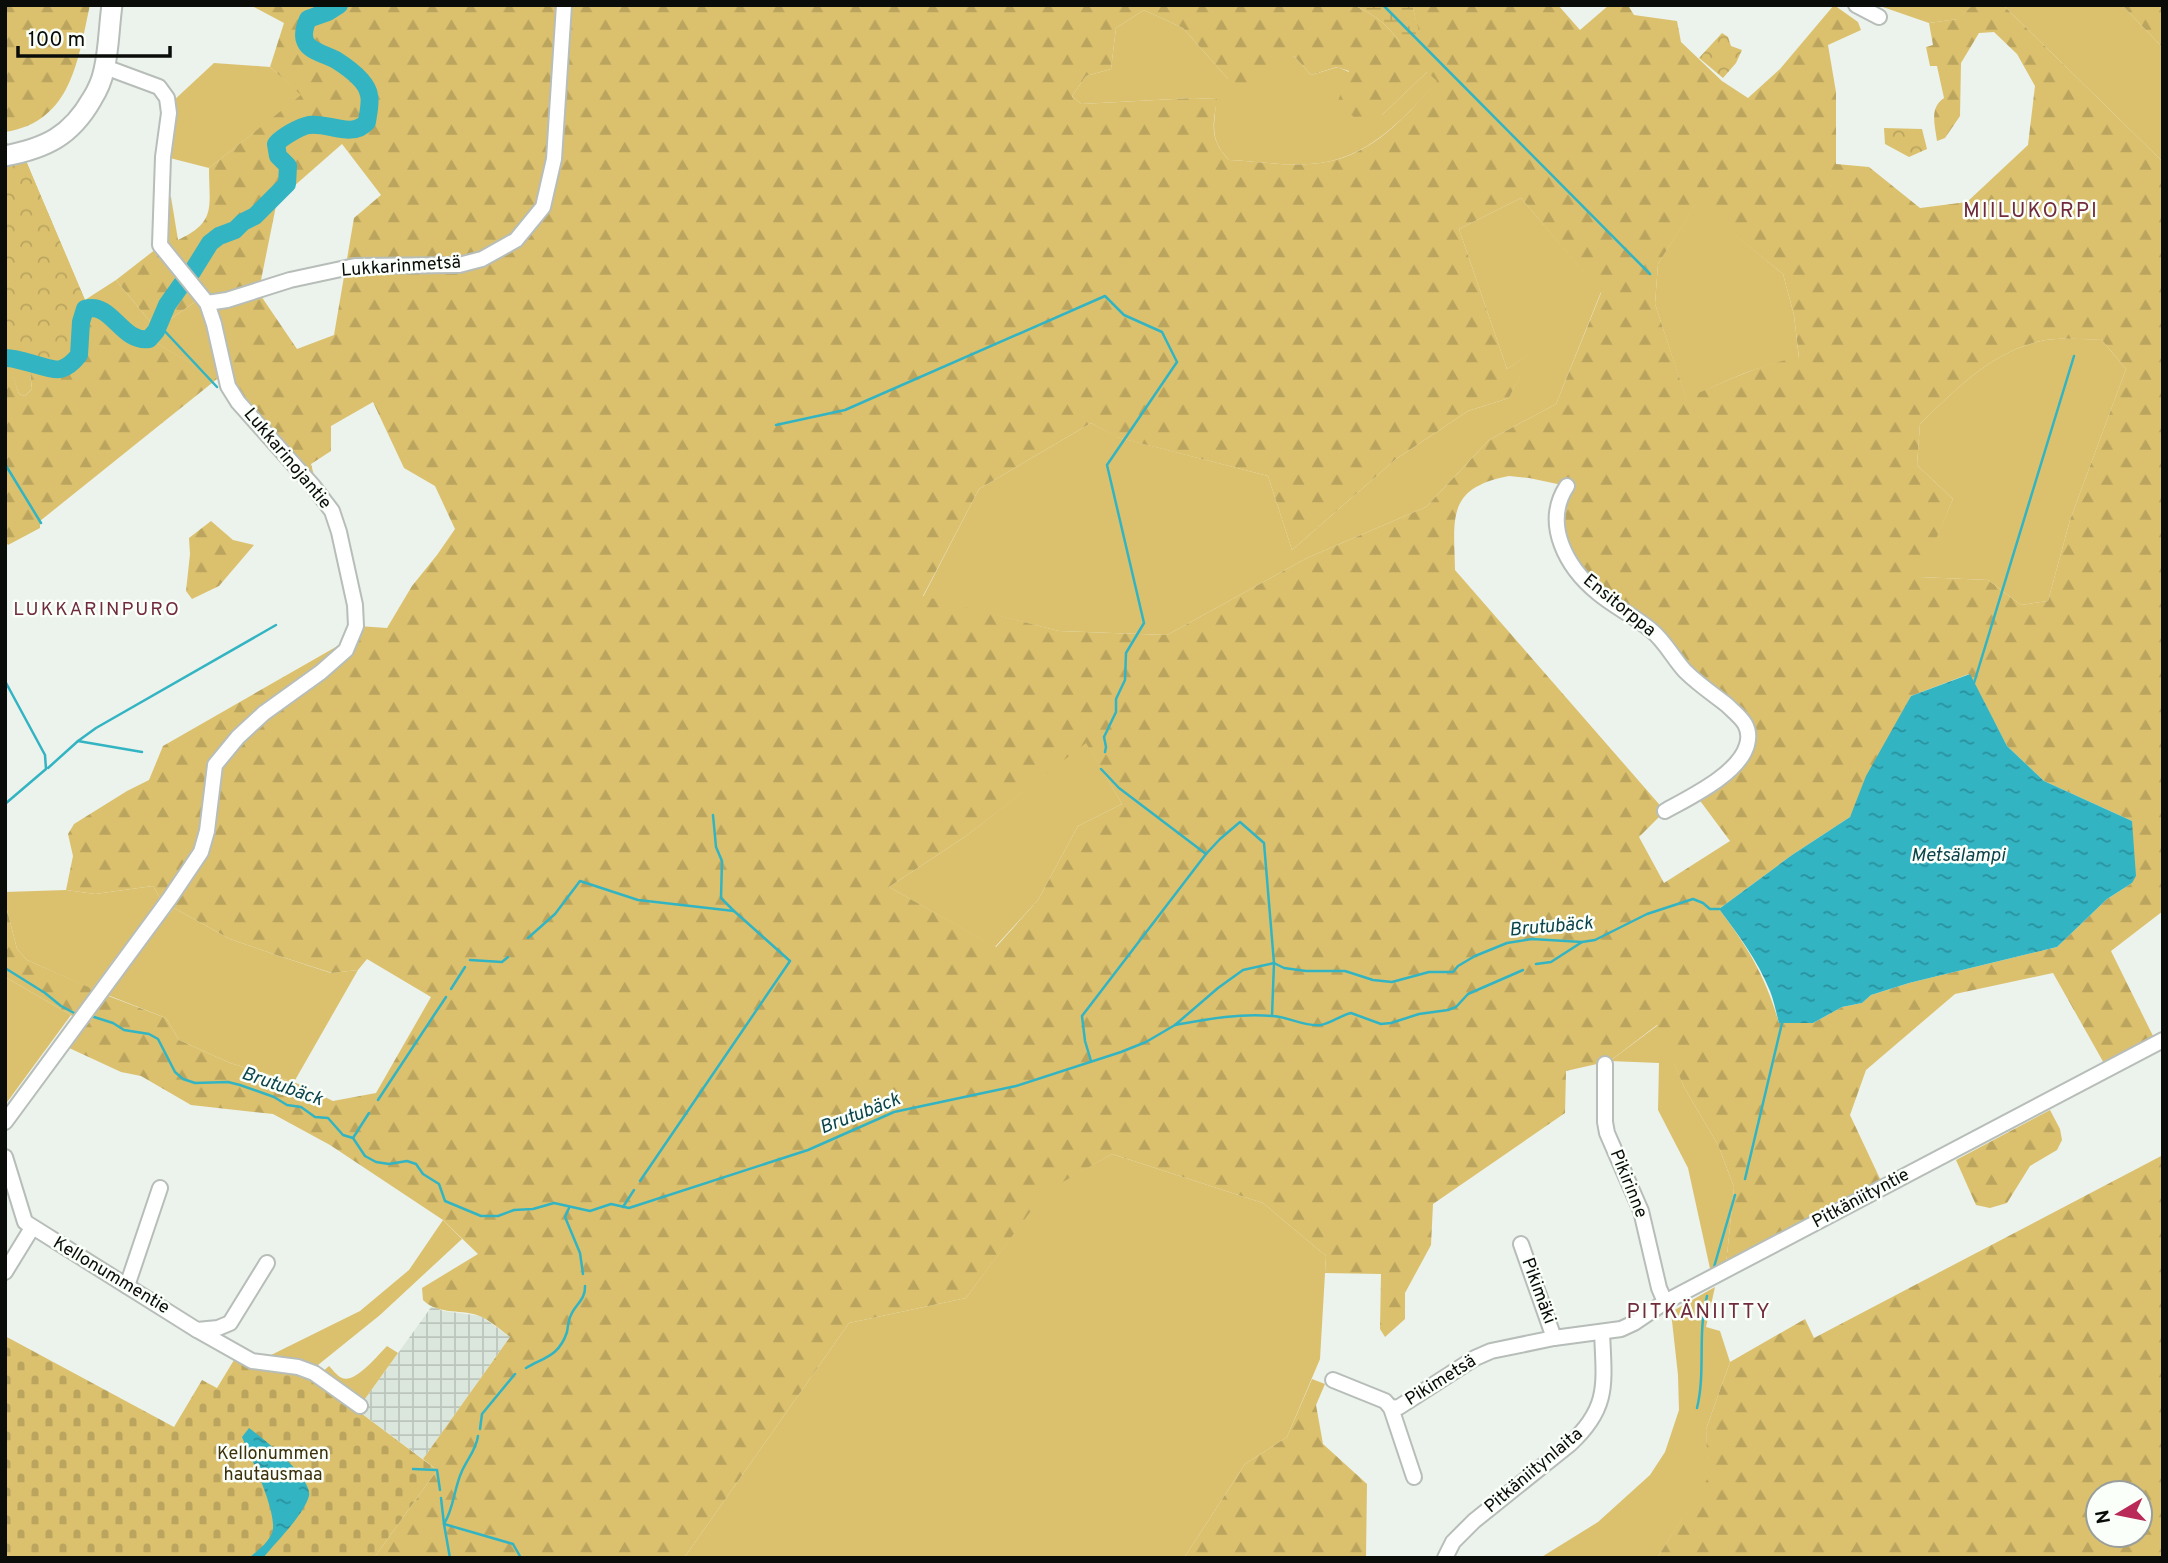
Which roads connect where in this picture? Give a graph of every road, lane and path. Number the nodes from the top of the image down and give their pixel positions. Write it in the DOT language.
graph roads {
  1 [pos="112,5"];
  2 [pos="564,5"];
  3 [pos="1856,5"];
  4 [pos="1879,17"];
  5 [pos="105,67"];
  6 [pos="5,156"];
  7 [pos="207,303"];
  8 [pos="1567,486"];
  9 [pos="1665,811"];
  10 [pos="2163,1040"];
  11 [pos="1605,1064"];
  12 [pos="5,1122"];
  13 [pos="5,1157"];
  14 [pos="160,1188"];
  15 [pos="32,1228"];
  16 [pos="1521,1244"];
  17 [pos="267,1264"];
  18 [pos="5,1272"];
  19 [pos="127,1286"];
  20 [pos="1665,1302"];
  21 [pos="197,1330"];
  22 [pos="1602,1332"];
  23 [pos="1555,1338"];
  24 [pos="1333,1380"];
  25 [pos="360,1406"];
  26 [pos="1391,1408"];
  27 [pos="1414,1477"];
  28 [pos="1445,1558"];
  1 -- 5 [label="main road"];
  2 -- 7 [label="street, Lukkarinmetsä"];
  3 -- 4 [label="street"];
  5 -- 6 [label="main road"];
  5 -- 7 [label="street, Lukkarinojantie"];
  7 -- 12 [label="street, Lukkarinojantie"];
  8 -- 9 [label="street, Ensitorppa"];
  10 -- 20 [label="street, Pitkäniityntie"];
  11 -- 20 [label="street, Pikirinne"];
  13 -- 15 [label="street"];
  14 -- 19 [label="street"];
  15 -- 18 [label="street, Kellonummentie"];
  15 -- 19 [label="street, Kellonummentie"];
  16 -- 23 [label="street, Pikimäki"];
  17 -- 21 [label="street"];
  19 -- 21 [label="street, Kellonummentie"];
  20 -- 22 [label="street, Pitkäniityntie"];
  21 -- 25 [label="street, Kellonummentie"];
  22 -- 23 [label="street, Pitkäniityntie"];
  22 -- 28 [label="street, Pitkäniitynlaita"];
  23 -- 26 [label="street, Pikimetsä"];
  24 -- 26 [label="street, Pikimetsä"];
  26 -- 27 [label="street"];
}
